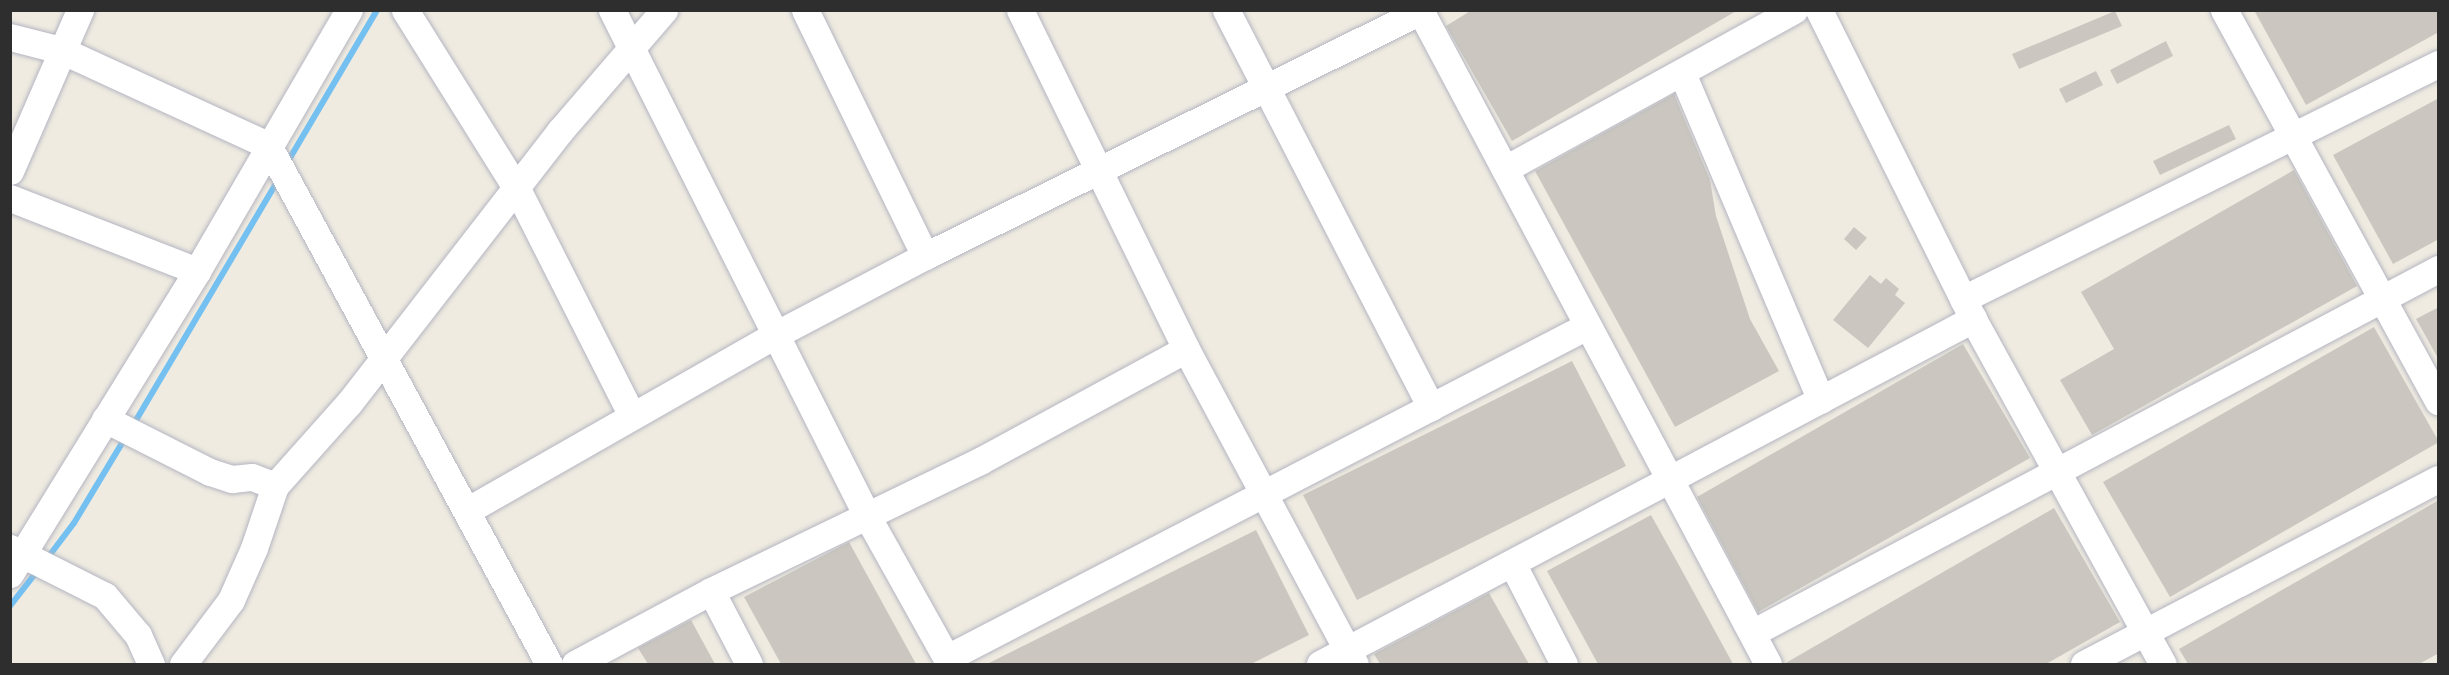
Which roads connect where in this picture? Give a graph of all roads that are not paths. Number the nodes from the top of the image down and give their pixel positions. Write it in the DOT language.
graph roads {
  1 [pos="80,10"];
  2 [pos="349,10"];
  3 [pos="405,10"];
  4 [pos="612,10"];
  5 [pos="664,10"];
  6 [pos="805,10"];
  7 [pos="1020,10"];
  8 [pos="1226,10"];
  9 [pos="1794,10"];
  10 [pos="1819,10"];
  11 [pos="2224,10"];
  12 [pos="1421,11"];
  13 [pos="10,38"];
  14 [pos="630,49"];
  15 [pos="61,50"];
  16 [pos="2439,64"];
  17 [pos="1682,73"];
  18 [pos="1267,90"];
  19 [pos="2292,134"];
  20 [pos="268,145"];
  21 [pos="1505,169"];
  22 [pos="1098,170"];
  23 [pos="10,171"];
  24 [pos="517,189"];
  25 [pos="10,198"];
  26 [pos="925,255"];
  27 [pos="2439,269"];
  28 [pos="197,271"];
  29 [pos="2383,297"];
  30 [pos="1968,309"];
  31 [pos="1587,327"];
  32 [pos="777,334"];
  33 [pos="1186,349"];
  34 [pos="384,353"];
  35 [pos="1821,400"];
  36 [pos="2439,401"];
  37 [pos="1431,407"];
  38 [pos="632,416"];
  39 [pos="105,420"];
  40 [pos="2057,469"];
  41 [pos="2439,479"];
  42 [pos="1669,480"];
  43 [pos="275,486"];
  44 [pos="1262,491"];
  45 [pos="468,510"];
  46 [pos="866,514"];
  47 [pos="15,558"];
  48 [pos="1512,563"];
  49 [pos="711,591"];
  50 [pos="2146,632"];
  51 [pos="1752,633"];
  52 [pos="1351,657"];
  53 [pos="948,661"];
  54 [pos="152,664"];
  55 [pos="183,664"];
  56 [pos="549,664"];
  57 [pos="575,664"];
  58 [pos="748,664"];
  59 [pos="1320,664"];
  60 [pos="1564,664"];
  61 [pos="1768,664"];
  62 [pos="2084,664"];
  63 [pos="2163,664"];
  1 -- 15 [label="street"];
  2 -- 20 [label="street"];
  3 -- 24 [label="street"];
  4 -- 14 [label="street"];
  5 -- 14 [label="street"];
  6 -- 26 [label="street"];
  7 -- 22 [label="street"];
  8 -- 18 [label="street"];
  9 -- 17 [label="street"];
  10 -- 30 [label="street"];
  11 -- 19 [label="street"];
  12 -- 18 [label="street"];
  12 -- 21 [label="street"];
  13 -- 15 [label="street"];
  14 -- 24 [label="street"];
  14 -- 32 [label="street"];
  15 -- 20 [label="street"];
  15 -- 23 [label="street"];
  16 -- 19 [label="street"];
  17 -- 21 [label="street"];
  17 -- 35 [label="street"];
  18 -- 22 [label="street"];
  18 -- 37 [label="street"];
  19 -- 29 [label="street"];
  19 -- 30 [label="street"];
  20 -- 28 [label="street"];
  20 -- 34 [label="street"];
  21 -- 31 [label="street"];
  22 -- 26 [label="street"];
  22 -- 33 [label="street"];
  24 -- 34 [label="street"];
  24 -- 38 [label="street"];
  25 -- 28 [label="street"];
  26 -- 32 [label="street"];
  27 -- 29 [label="street"];
  28 -- 39 [label="street"];
  29 -- 36 [label="street"];
  29 -- 40 [label="street"];
  30 -- 35 [label="street"];
  30 -- 40 [label="street"];
  31 -- 37 [label="street"];
  31 -- 42 [label="street"];
  32 -- 38 [label="street"];
  32 -- 46 [label="street"];
  33 -- 44 [label="street"];
  33 -- 46 [label="street"];
  34 -- 43 [label="street"];
  34 -- 45 [label="street"];
  35 -- 42 [label="street"];
  37 -- 44 [label="street"];
  38 -- 45 [label="street"];
  39 -- 43 [label="street"];
  39 -- 47 [label="street"];
  40 -- 50 [label="street"];
  40 -- 51 [label="street"];
  41 -- 50 [label="street"];
  42 -- 48 [label="street"];
  42 -- 51 [label="street"];
  43 -- 55 [label="street"];
  44 -- 52 [label="street"];
  44 -- 53 [label="street"];
  45 -- 56 [label="street"];
  46 -- 49 [label="street"];
  46 -- 53 [label="street"];
  47 -- 54 [label="street"];
  48 -- 52 [label="street"];
  48 -- 60 [label="street"];
  49 -- 57 [label="street"];
  49 -- 58 [label="street"];
  50 -- 62 [label="street"];
  50 -- 63 [label="street"];
  51 -- 61 [label="street"];
  52 -- 59 [label="street"];
}
